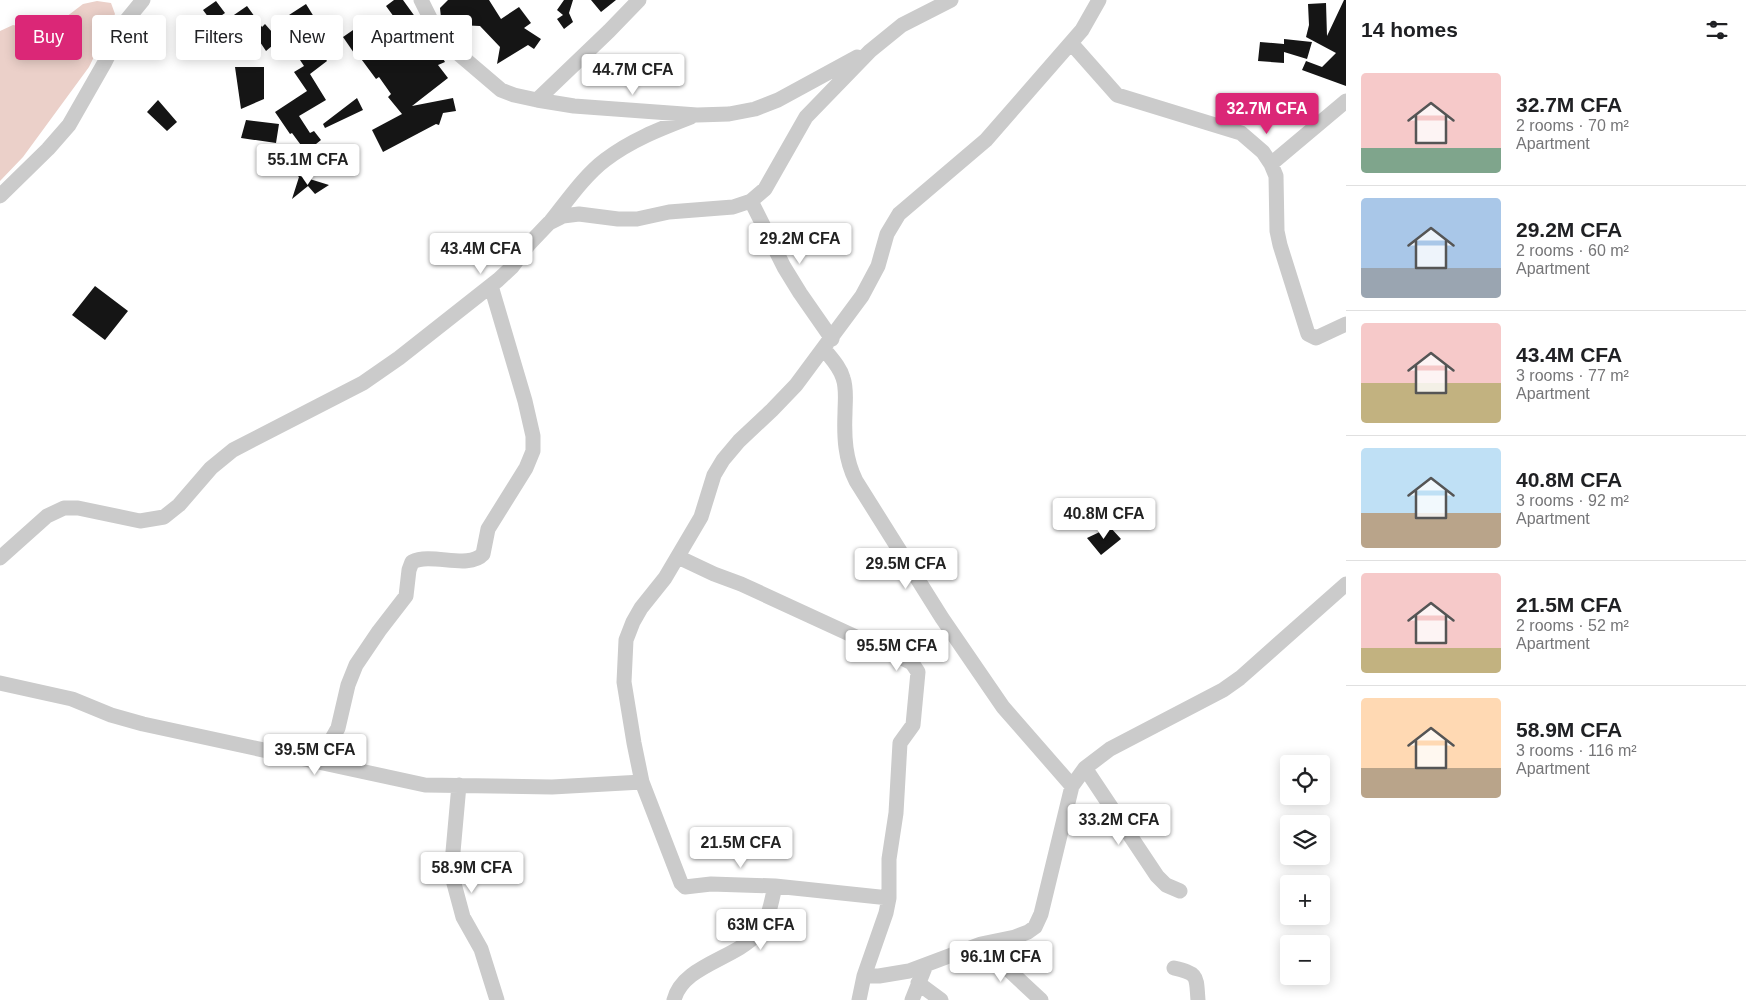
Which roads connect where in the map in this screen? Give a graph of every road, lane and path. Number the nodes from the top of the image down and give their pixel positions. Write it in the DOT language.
graph roads {
  1 [pos="143,0"];
  2 [pos="421,0"];
  3 [pos="638,0"];
  4 [pos="951,0"];
  5 [pos="1099,0"];
  6 [pos="1070,43"];
  7 [pos="870,51"];
  8 [pos="536,100"];
  9 [pos="1346,102"];
  10 [pos="697,115"];
  11 [pos="1271,164"];
  12 [pos="0,196"];
  13 [pos="751,201"];
  14 [pos="549,223"];
  15 [pos="491,286"];
  16 [pos="1346,324"];
  17 [pos="828,344"];
  18 [pos="678,557"];
  19 [pos="0,558"];
  20 [pos="1346,584"];
  21 [pos="0,683"];
  22 [pos="320,762"];
  23 [pos="1085,768"];
  24 [pos="642,782"];
  25 [pos="459,785"];
  26 [pos="1072,786"];
  27 [pos="775,886"];
  28 [pos="1180,891"];
  29 [pos="889,898"];
  30 [pos="981,944"];
  31 [pos="926,965"];
  32 [pos="1174,968"];
  33 [pos="864,976"];
  34 [pos="918,983"];
  35 [pos="498,1000"];
  36 [pos="674,1000"];
  37 [pos="859,1000"];
  38 [pos="912,1000"];
  39 [pos="941,1000"];
  40 [pos="1041,1000"];
  41 [pos="1198,1000"];
  1 -- 12 [label="street"];
  2 -- 8 [label="street"];
  3 -- 8 [label="street"];
  4 -- 7 [label="street"];
  5 -- 6 [label="street"];
  6 -- 11 [label="street"];
  6 -- 17 [label="street"];
  7 -- 10 [label="street"];
  7 -- 13 [label="street"];
  8 -- 10 [label="street"];
  9 -- 11 [label="street"];
  10 -- 14 [label="street"];
  11 -- 16 [label="street"];
  13 -- 14 [label="street"];
  13 -- 17 [label="street"];
  14 -- 15 [label="street"];
  15 -- 19 [label="street"];
  15 -- 22 [label="street"];
  17 -- 18 [label="street"];
  17 -- 26 [label="street"];
  18 -- 24 [label="street"];
  18 -- 29 [label="street"];
  20 -- 23 [label="street"];
  21 -- 22 [label="street"];
  22 -- 25 [label="street"];
  23 -- 26 [label="street"];
  23 -- 28 [label="street"];
  24 -- 25 [label="street"];
  24 -- 27 [label="street"];
  25 -- 35 [label="street"];
  26 -- 30 [label="street"];
  27 -- 29 [label="street"];
  27 -- 36 [label="street"];
  29 -- 33 [label="street"];
  30 -- 31 [label="street"];
  30 -- 40 [label="street"];
  31 -- 33 [label="street"];
  31 -- 34 [label="street"];
  32 -- 41 [label="street"];
  33 -- 37 [label="street"];
  34 -- 38 [label="street"];
  34 -- 39 [label="street"];
}
